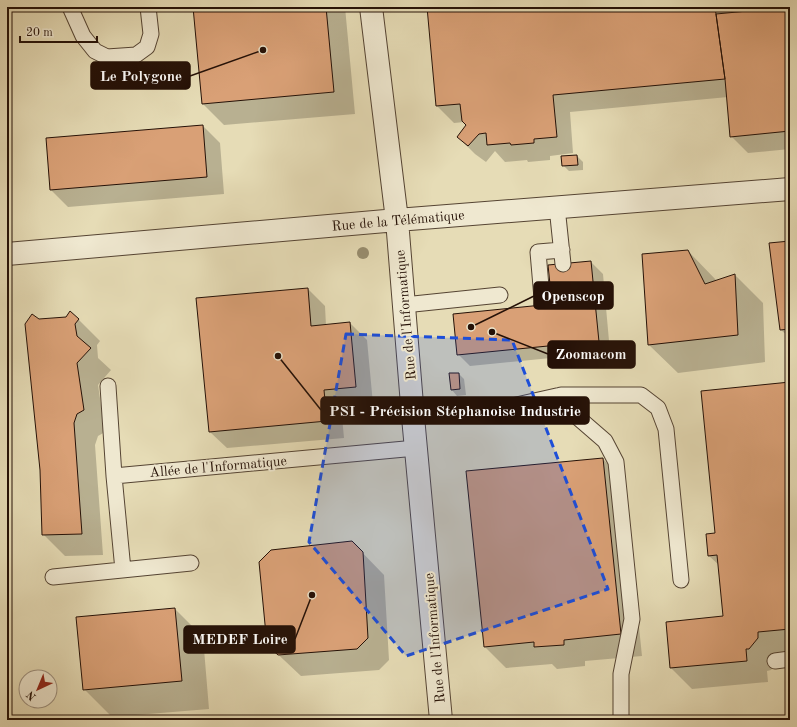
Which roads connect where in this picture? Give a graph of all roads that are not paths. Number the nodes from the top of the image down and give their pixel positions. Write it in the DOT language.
graph roads {
  1 [pos="70,7"];
  2 [pos="148,7"];
  3 [pos="371,7"];
  4 [pos="790,189"];
  5 [pos="556,207"];
  6 [pos="397,220"];
  7 [pos="7,254"];
  8 [pos="500,295"];
  9 [pos="542,298"];
  10 [pos="404,305"];
  11 [pos="108,386"];
  12 [pos="561,395"];
  13 [pos="413,417"];
  14 [pos="416,448"];
  15 [pos="114,476"];
  16 [pos="191,563"];
  17 [pos="123,570"];
  18 [pos="53,577"];
  19 [pos="682,580"];
  20 [pos="790,659"];
  21 [pos="775,661"];
  22 [pos="441,720"];
  23 [pos="621,720"];
  1 -- 2 [label="lane"];
  3 -- 6 [label="street, Rue de l'Informatique"];
  4 -- 5 [label="street, Rue de la Télématique"];
  5 -- 6 [label="street, Rue de la Télématique"];
  5 -- 9 [label="lane"];
  6 -- 7 [label="street, Rue de la Télématique"];
  6 -- 10 [label="street, Rue de l'Informatique"];
  8 -- 10 [label="lane"];
  10 -- 13 [label="street, Rue de l'Informatique"];
  11 -- 15 [label="lane"];
  12 -- 13 [label="lane"];
  12 -- 19 [label="lane"];
  12 -- 23 [label="lane"];
  13 -- 14 [label="street, Rue de l'Informatique"];
  14 -- 15 [label="lane, Allée de l'Informatique"];
  14 -- 22 [label="street, Rue de l'Informatique"];
  15 -- 17 [label="lane"];
  16 -- 17 [label="lane"];
  17 -- 18 [label="lane"];
  20 -- 21 [label="lane"];
}
